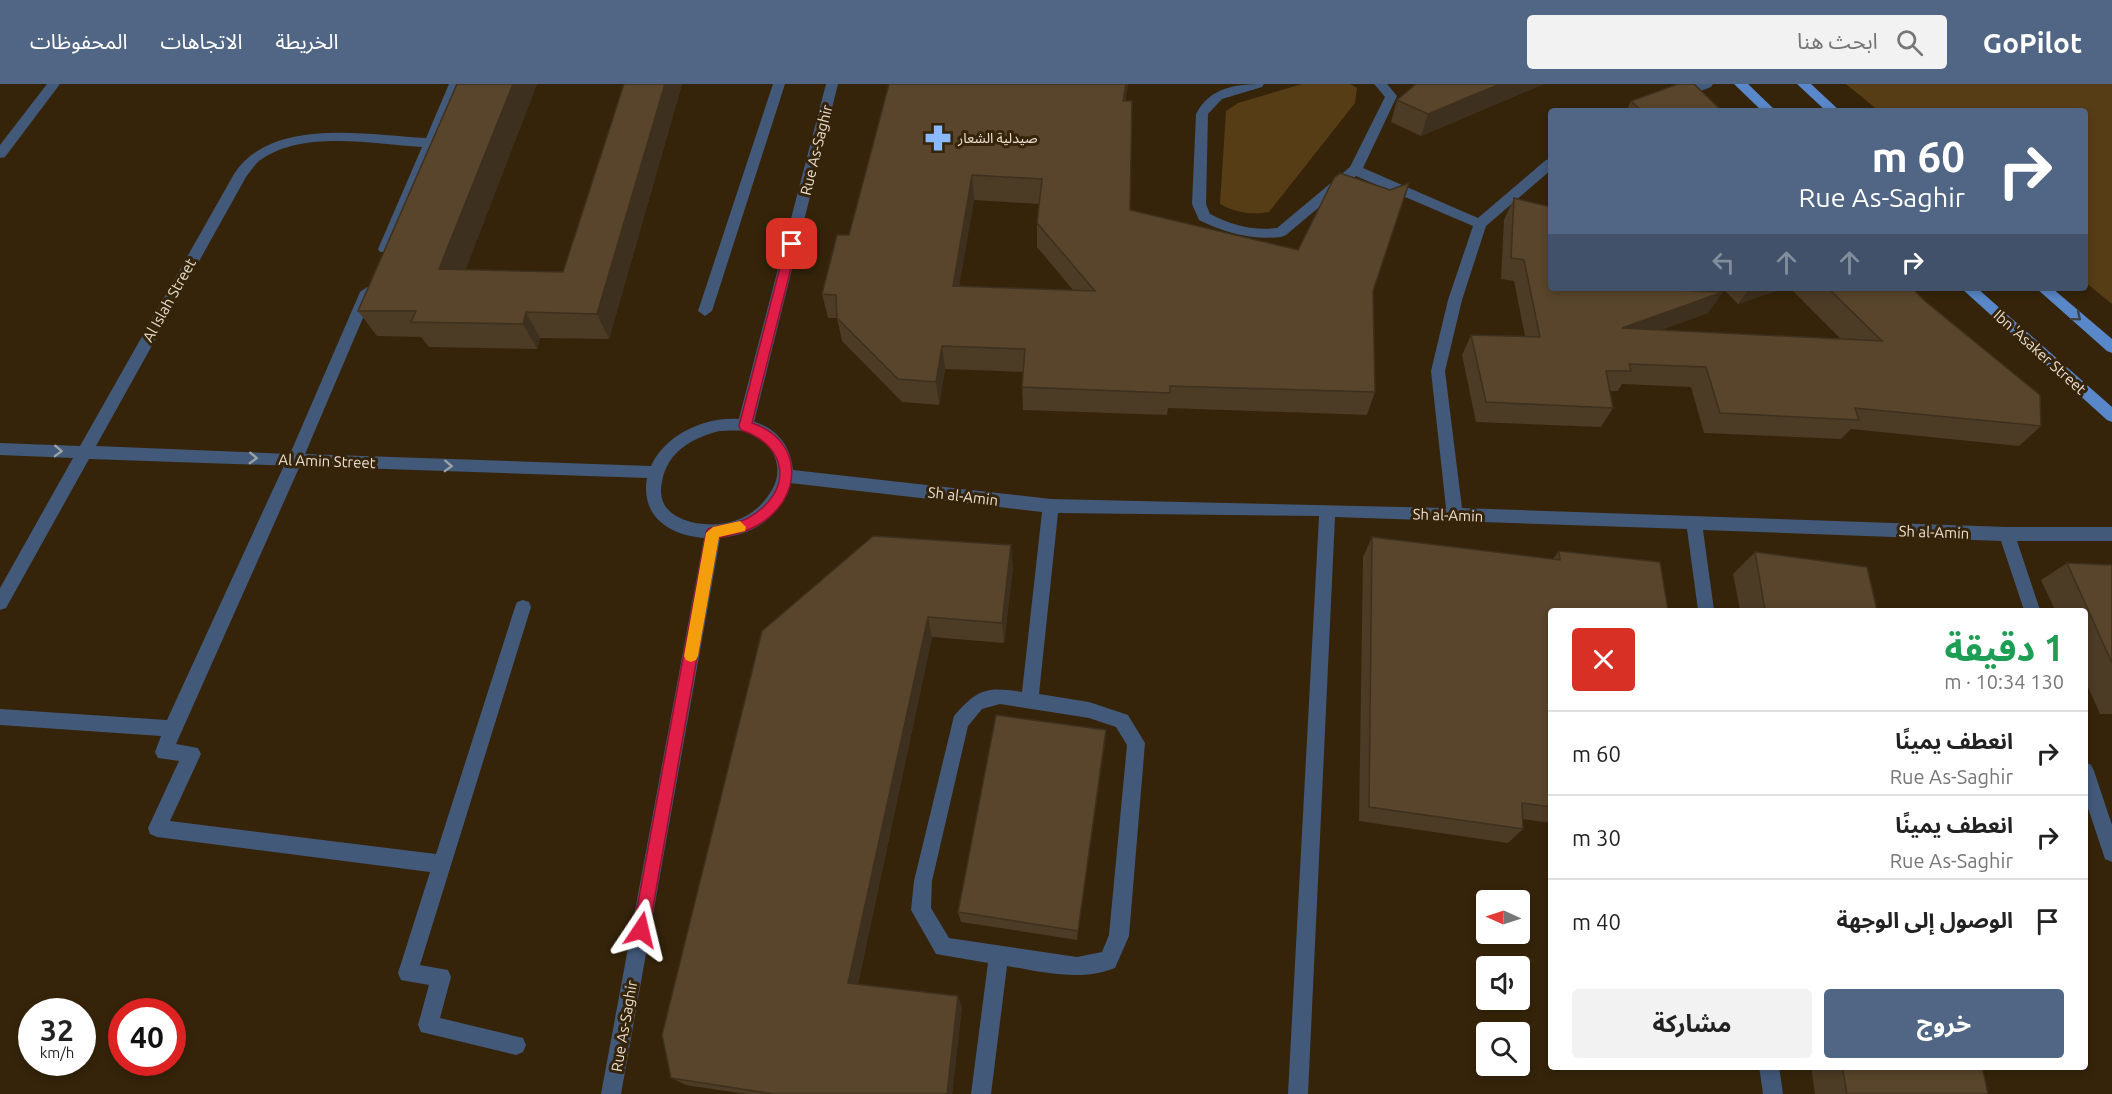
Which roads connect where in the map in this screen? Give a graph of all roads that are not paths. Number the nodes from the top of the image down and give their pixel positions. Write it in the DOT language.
graph roads {
  1 [pos="54,84"];
  2 [pos="454,84"];
  3 [pos="779,84"];
  4 [pos="832,84"];
  5 [pos="1258,84"];
  6 [pos="1380,84"];
  7 [pos="1707,84"];
  8 [pos="1740,84"];
  9 [pos="1803,84"];
  10 [pos="1643,108"];
  11 [pos="1767,108"];
  12 [pos="1831,108"];
  13 [pos="431,143"];
  14 [pos="0,154"];
  15 [pos="1548,166"];
  16 [pos="1355,170"];
  17 [pos="1480,224"];
  18 [pos="1971,291"];
  19 [pos="2047,291"];
  20 [pos="705,311"];
  21 [pos="2112,347"];
  22 [pos="2112,416"];
  23 [pos="746,426"];
  24 [pos="0,449"];
  25 [pos="84,452"];
  26 [pos="296,459"];
  27 [pos="655,472"];
  28 [pos="786,476"];
  29 [pos="1051,506"];
  30 [pos="1327,510"];
  31 [pos="1455,515"];
  32 [pos="1694,523"];
  33 [pos="713,533"];
  34 [pos="2007,534"];
  35 [pos="2112,534"];
  36 [pos="0,603"];
  37 [pos="523,607"];
  38 [pos="1706,608"];
  39 [pos="2031,608"];
  40 [pos="1030,701"];
  41 [pos="0,717"];
  42 [pos="172,729"];
  43 [pos="2088,780"];
  44 [pos="2112,853"];
  45 [pos="441,864"];
  46 [pos="999,955"];
  47 [pos="516,1045"];
  48 [pos="1770,1070"];
  49 [pos="611,1094"];
  50 [pos="981,1094"];
  51 [pos="1298,1094"];
  52 [pos="1773,1094"];
  1 -- 14 [label="street"];
  2 -- 13 [label="street"];
  3 -- 20 [label="street"];
  4 -- 23 [label="street, Rue As-Saghir"];
  5 -- 16 [label="street"];
  6 -- 16 [label="street"];
  7 -- 10 [label="street"];
  8 -- 11 [label="main road"];
  9 -- 12 [label="main road"];
  13 -- 25 [label="street, Al Islah Street"];
  13 -- 26 [label="street"];
  15 -- 17 [label="street"];
  16 -- 17 [label="street"];
  17 -- 31 [label="street"];
  18 -- 22 [label="main road, Ibn 'Asaker Street"];
  19 -- 21 [label="main road, one-way"];
  23 -- 27 [label="street"];
  23 -- 28 [label="street"];
  24 -- 25 [label="street, Al Amin Street, one-way"];
  25 -- 26 [label="street, Al Amin Street, one-way"];
  25 -- 36 [label="street, Al Islah Street"];
  26 -- 27 [label="street, Al Amin Street, one-way"];
  26 -- 42 [label="street"];
  27 -- 33 [label="street"];
  28 -- 29 [label="street, Sh al-Amin"];
  28 -- 33 [label="street"];
  29 -- 30 [label="street, Sh al-Amin"];
  29 -- 40 [label="street"];
  30 -- 31 [label="street, Sh al-Amin"];
  30 -- 51 [label="street"];
  31 -- 32 [label="street, Sh al-Amin"];
  32 -- 34 [label="street, Sh al-Amin"];
  32 -- 38 [label="street"];
  33 -- 49 [label="street, Rue As-Saghir"];
  34 -- 35 [label="street, Sh al-Amin"];
  34 -- 39 [label="street"];
  37 -- 45 [label="street"];
  40 -- 46 [label="street"];
  40 -- 46 [label="street"];
  41 -- 42 [label="street"];
  42 -- 45 [label="street"];
  43 -- 44 [label="street"];
  45 -- 47 [label="street"];
  46 -- 50 [label="street"];
  48 -- 52 [label="street"];
}
